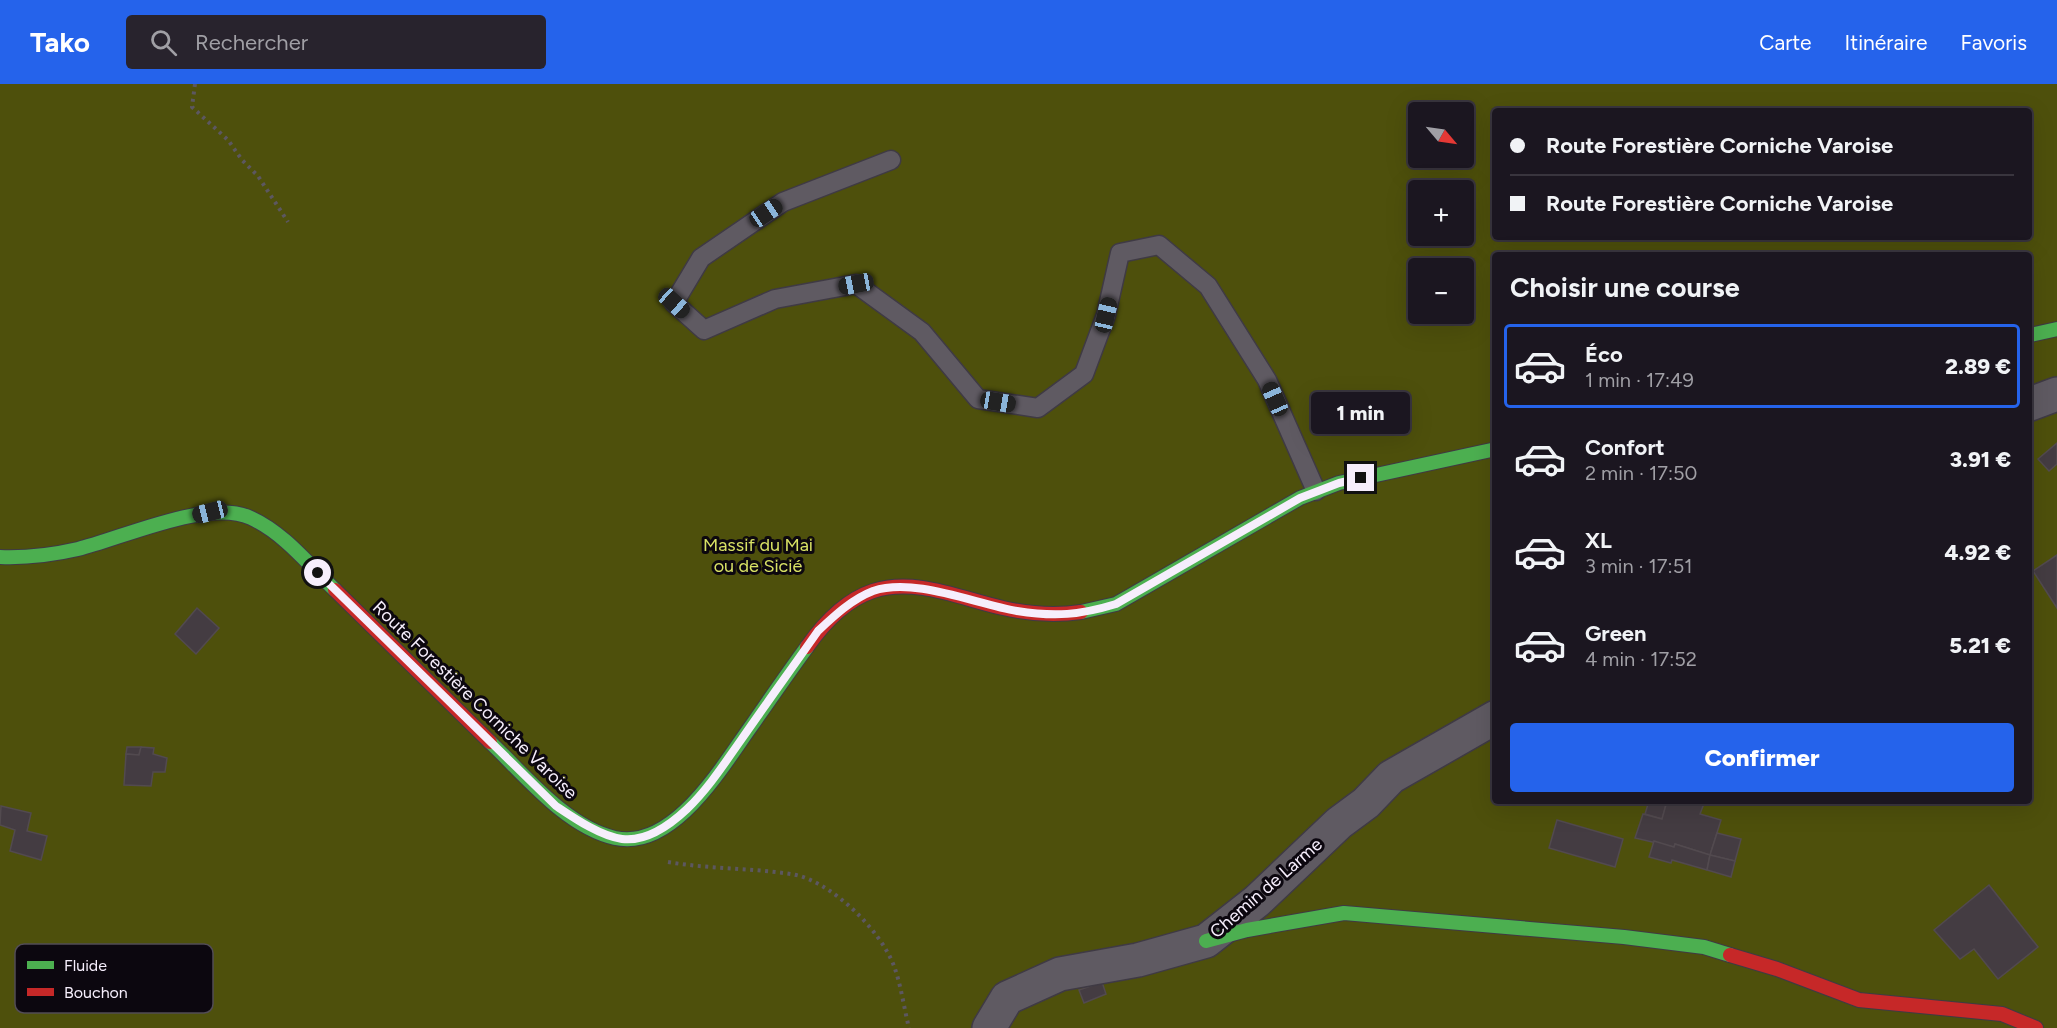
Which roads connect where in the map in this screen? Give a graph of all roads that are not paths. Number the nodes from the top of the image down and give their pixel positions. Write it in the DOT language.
graph roads {
  1 [pos="891,160"];
  2 [pos="2057,329"];
  3 [pos="2032,335"];
  4 [pos="2057,394"];
  5 [pos="2032,403"];
  6 [pos="1492,450"];
  7 [pos="1316,491"];
  8 [pos="0,556"];
  9 [pos="1492,719"];
  10 [pos="1206,941"];
  11 [pos="989,1028"];
  12 [pos="2036,1028"];
  1 -- 7 [label="lane"];
  2 -- 3 [label="street"];
  4 -- 5 [label="street"];
  6 -- 7 [label="street"];
  7 -- 8 [label="street, Route Forestière Corniche Varoise"];
  9 -- 10 [label="street, Chemin de Larme"];
  10 -- 11 [label="street, Chemin de Larme"];
  10 -- 12 [label="street"];
}
